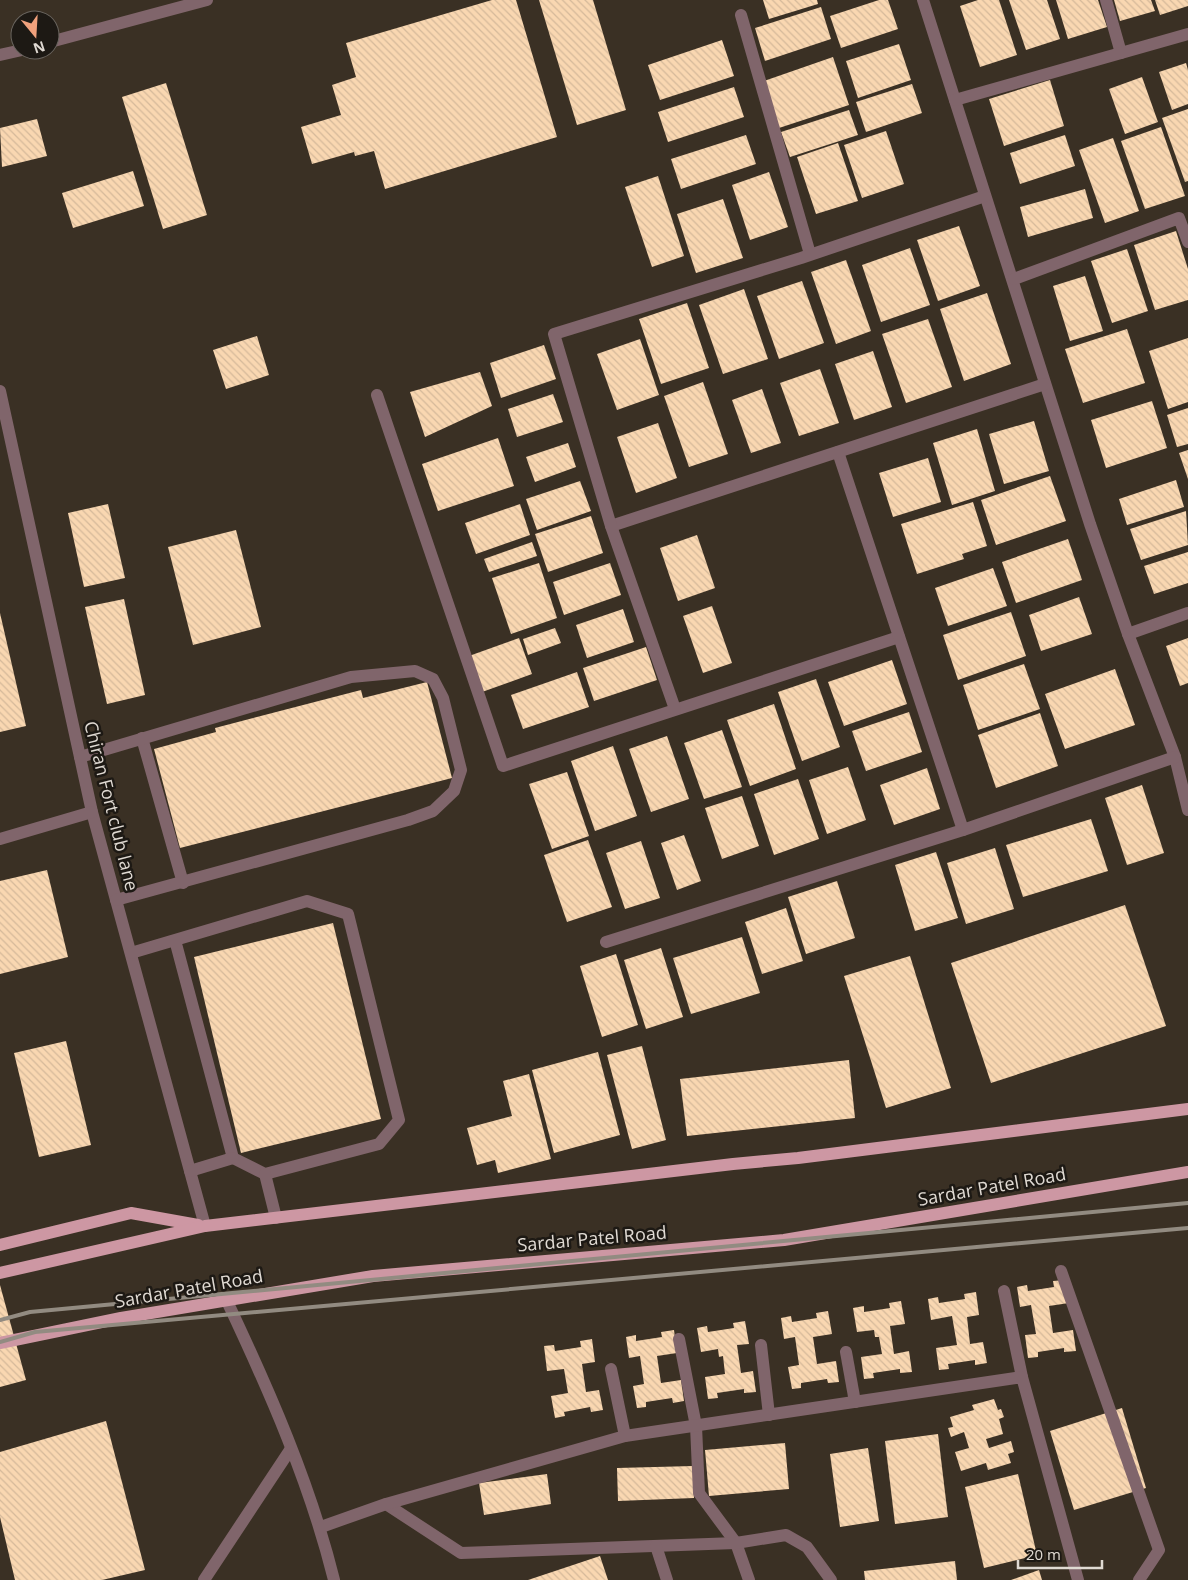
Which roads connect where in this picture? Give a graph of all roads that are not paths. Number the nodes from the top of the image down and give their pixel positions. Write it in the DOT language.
graph roads {
  1 [pos="207,0"];
  2 [pos="923,0"];
  3 [pos="1106,0"];
  4 [pos="741,15"];
  5 [pos="1188,34"];
  6 [pos="60,39"];
  7 [pos="1121,53"];
  8 [pos="955,100"];
  9 [pos="985,196"];
  10 [pos="1184,217"];
  11 [pos="1188,242"];
  12 [pos="810,254"];
  13 [pos="1014,279"];
  14 [pos="1045,384"];
  15 [pos="0,391"];
  16 [pos="377,395"];
  17 [pos="838,452"];
  18 [pos="612,526"];
  19 [pos="1188,613"];
  20 [pos="1128,634"];
  21 [pos="899,637"];
  22 [pos="675,709"];
  23 [pos="142,738"];
  24 [pos="80,757"];
  25 [pos="1175,757"];
  26 [pos="1187,805"];
  27 [pos="92,812"];
  28 [pos="963,830"];
  29 [pos="0,839"];
  30 [pos="182,883"];
  31 [pos="116,900"];
  32 [pos="175,940"];
  33 [pos="606,942"];
  34 [pos="131,953"];
  35 [pos="1188,1109"];
  36 [pos="233,1158"];
  37 [pos="190,1171"];
  38 [pos="1188,1172"];
  39 [pos="265,1174"];
  40 [pos="276,1218"];
  41 [pos="205,1226"];
  42 [pos="0,1245"];
  43 [pos="1061,1272"];
  44 [pos="0,1274"];
  45 [pos="1004,1291"];
  46 [pos="226,1299"];
  47 [pos="679,1339"];
  48 [pos="0,1343"];
  49 [pos="761,1345"];
  50 [pos="846,1352"];
  51 [pos="611,1368"];
  52 [pos="1022,1377"];
  53 [pos="855,1402"];
  54 [pos="769,1415"];
  55 [pos="696,1426"];
  56 [pos="625,1436"];
  57 [pos="290,1450"];
  58 [pos="386,1504"];
  59 [pos="321,1527"];
  60 [pos="736,1543"];
  61 [pos="656,1546"];
  62 [pos="204,1580"];
  63 [pos="334,1580"];
  64 [pos="668,1580"];
  65 [pos="749,1580"];
  66 [pos="831,1580"];
  67 [pos="1078,1580"];
  68 [pos="1139,1580"];
  1 -- 6 [label="street"];
  2 -- 8 [label="street"];
  3 -- 7 [label="street"];
  4 -- 12 [label="street"];
  5 -- 7 [label="street"];
  7 -- 8 [label="street"];
  8 -- 9 [label="street"];
  9 -- 12 [label="street"];
  9 -- 13 [label="street"];
  10 -- 11 [label="street"];
  10 -- 13 [label="street"];
  12 -- 18 [label="street"];
  13 -- 14 [label="street"];
  14 -- 17 [label="street"];
  14 -- 20 [label="street"];
  15 -- 24 [label="street, Chiran Fort club lane"];
  16 -- 22 [label="street"];
  17 -- 18 [label="street"];
  17 -- 21 [label="street"];
  18 -- 22 [label="street"];
  19 -- 20 [label="street"];
  20 -- 25 [label="street"];
  21 -- 22 [label="street"];
  21 -- 28 [label="street"];
  23 -- 24 [label="street"];
  23 -- 30 [label="street"];
  23 -- 30 [label="street"];
  24 -- 27 [label="street, Chiran Fort club lane"];
  25 -- 26 [label="street"];
  25 -- 28 [label="street"];
  27 -- 29 [label="street"];
  27 -- 31 [label="street, Chiran Fort club lane"];
  28 -- 33 [label="street"];
  30 -- 31 [label="street"];
  31 -- 34 [label="street, Chiran Fort club lane"];
  32 -- 34 [label="street"];
  32 -- 36 [label="street"];
  32 -- 39 [label="street"];
  34 -- 37 [label="street, Chiran Fort club lane"];
  35 -- 40 [label="main road"];
  36 -- 37 [label="street"];
  36 -- 39 [label="street"];
  37 -- 41 [label="street, Chiran Fort club lane"];
  38 -- 46 [label="main road, Sardar Patel Road"];
  39 -- 40 [label="street"];
  40 -- 41 [label="main road"];
  41 -- 42 [label="main road"];
  41 -- 44 [label="main road"];
  43 -- 68 [label="street"];
  45 -- 52 [label="street"];
  46 -- 48 [label="main road, Sardar Patel Road"];
  46 -- 57 [label="street"];
  47 -- 55 [label="street"];
  49 -- 54 [label="street"];
  50 -- 53 [label="street"];
  51 -- 56 [label="street"];
  52 -- 53 [label="street"];
  52 -- 67 [label="street"];
  53 -- 54 [label="street"];
  54 -- 55 [label="street"];
  55 -- 56 [label="street"];
  55 -- 60 [label="street"];
  56 -- 58 [label="street"];
  57 -- 59 [label="street"];
  57 -- 62 [label="street"];
  58 -- 59 [label="street"];
  58 -- 61 [label="street"];
  59 -- 63 [label="street"];
  60 -- 61 [label="street"];
  60 -- 65 [label="street"];
  60 -- 66 [label="street"];
  61 -- 64 [label="street"];
}
